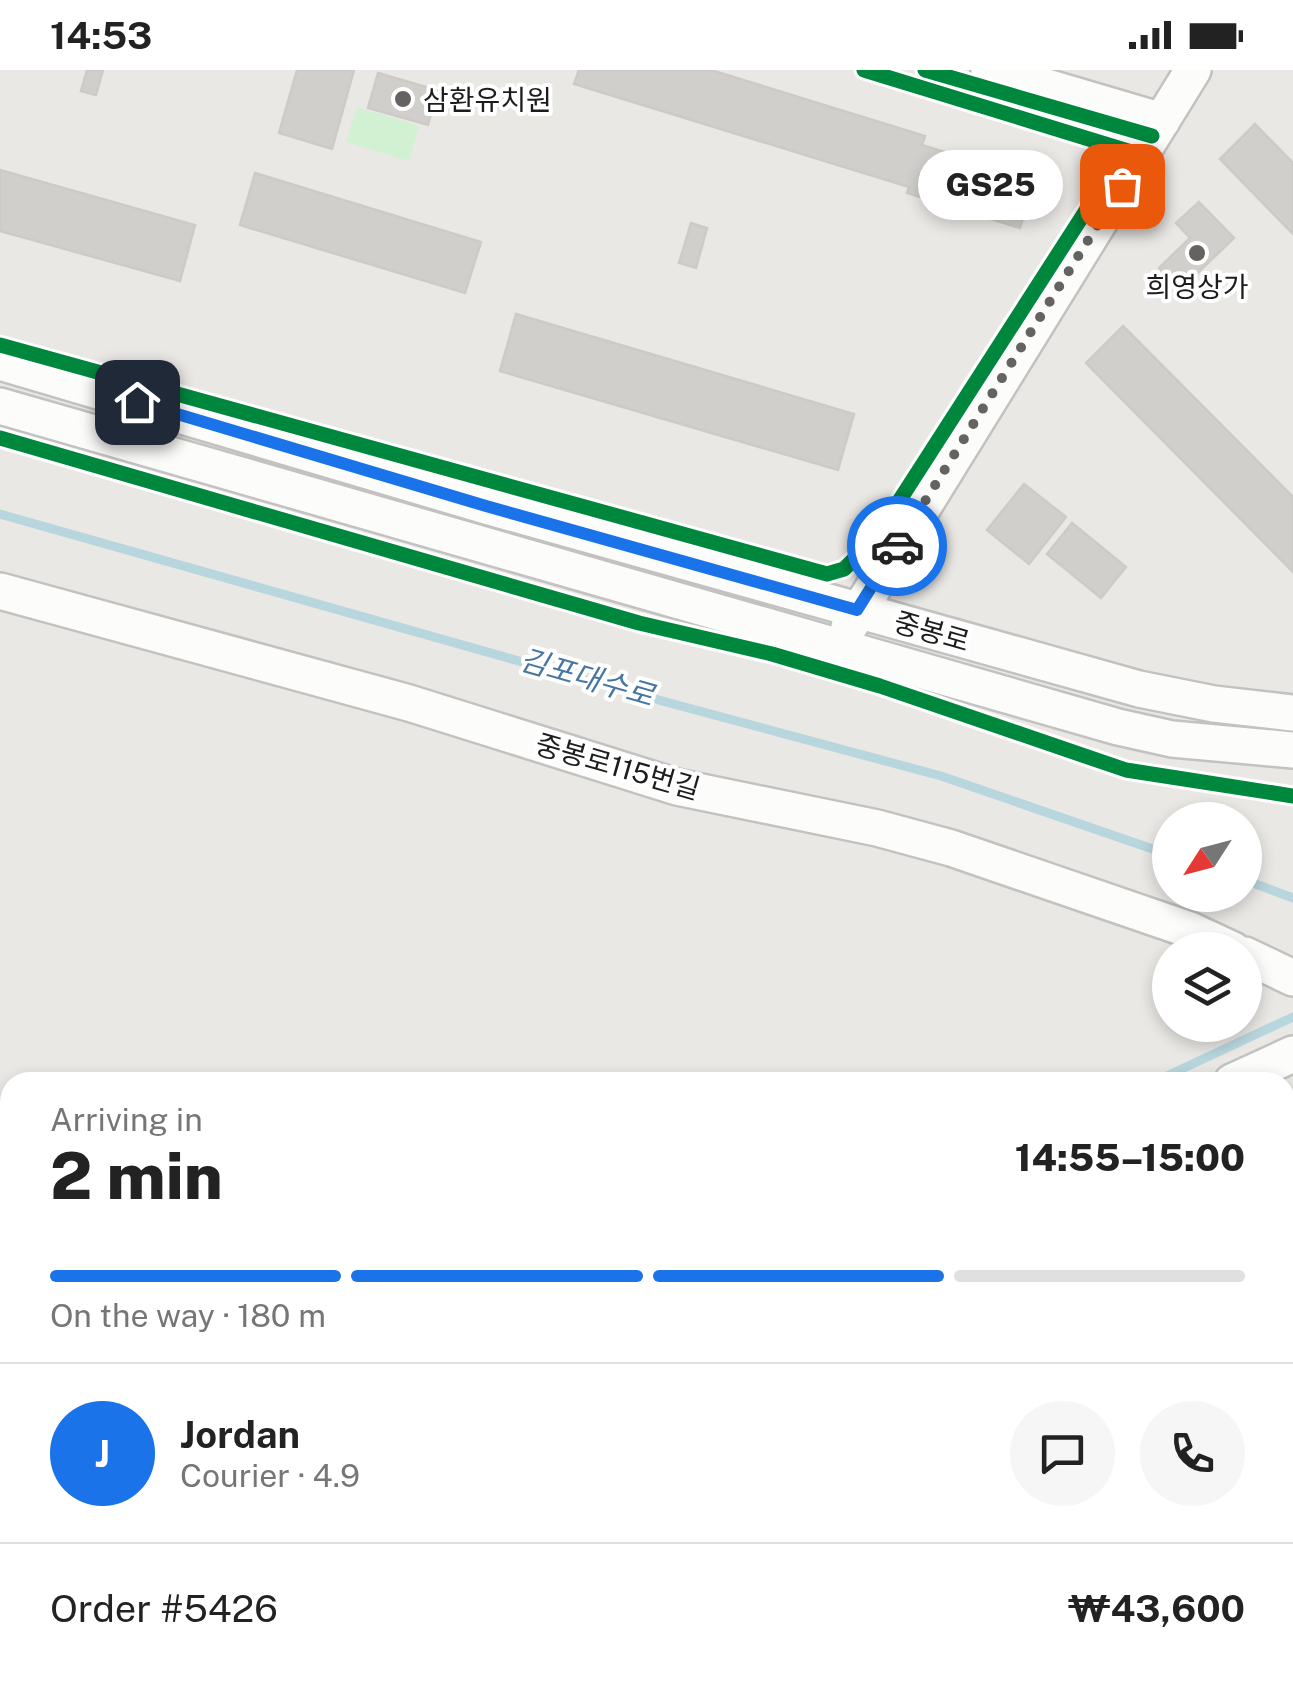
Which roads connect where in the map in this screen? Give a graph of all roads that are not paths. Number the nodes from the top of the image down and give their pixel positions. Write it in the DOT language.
graph roads {
  1 [pos="989,70"];
  2 [pos="1194,70"];
  3 [pos="1162,121"];
  4 [pos="0,362"];
  5 [pos="0,406"];
  6 [pos="0,591"];
  7 [pos="857,610"];
  8 [pos="839,645"];
  9 [pos="1293,713"];
  10 [pos="1293,750"];
  11 [pos="1191,932"];
  12 [pos="1262,962"];
  13 [pos="1291,973"];
  14 [pos="1293,1054"];
  15 [pos="1254,1072"];
  1 -- 3 [label="street"];
  2 -- 3 [label="street"];
  3 -- 7 [label="street"];
  4 -- 7 [label="street, 중봉로"];
  5 -- 8 [label="street, 중봉로"];
  6 -- 11 [label="street, 중봉로115번길"];
  7 -- 8 [label="street"];
  7 -- 9 [label="street, 중봉로"];
  8 -- 10 [label="street, 중봉로"];
  12 -- 13 [label="street"];
  14 -- 15 [label="street"];
}
